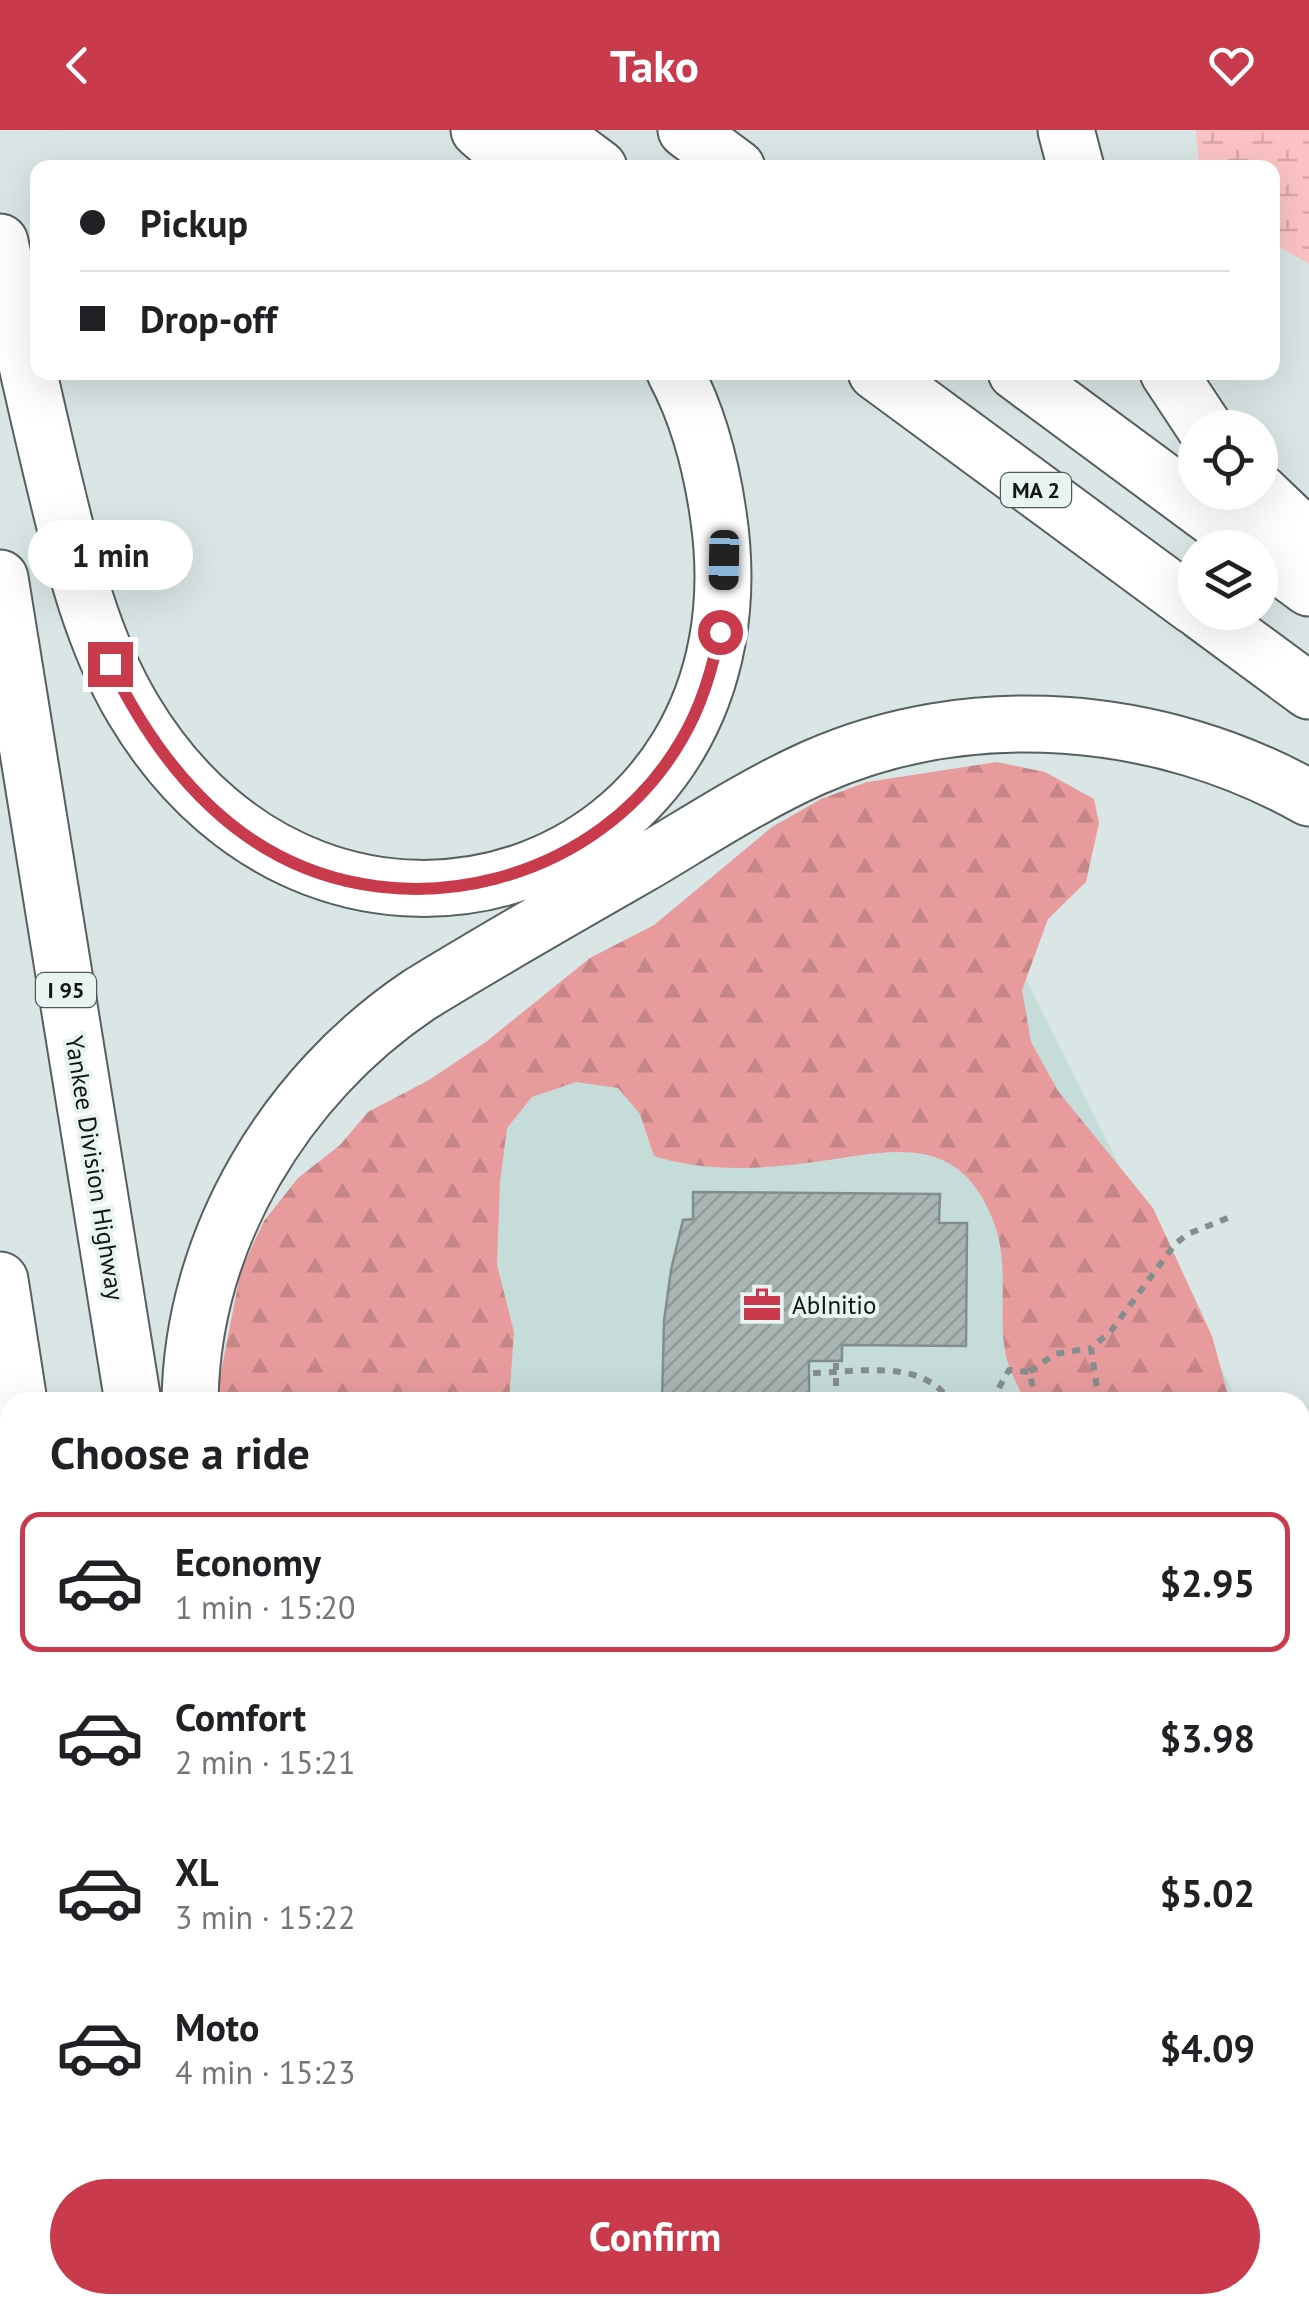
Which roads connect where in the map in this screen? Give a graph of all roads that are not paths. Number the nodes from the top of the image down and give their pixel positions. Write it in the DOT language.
graph roads {
  1 [pos="479,130"];
  2 [pos="548,130"];
  3 [pos="686,130"];
  4 [pos="1066,130"];
  5 [pos="514,160"];
  6 [pos="588,160"];
  7 [pos="726,160"];
  8 [pos="1074,160"];
  9 [pos="0,242"];
  10 [pos="30,370"];
  11 [pos="32,380"];
  12 [pos="678,380"];
  13 [pos="887,380"];
  14 [pos="1027,380"];
  15 [pos="1173,380"];
  16 [pos="1193,410"];
  17 [pos="1278,509"];
  18 [pos="1230,530"];
  19 [pos="1309,539"];
  20 [pos="1278,565"];
  21 [pos="0,578"];
  22 [pos="1309,588"];
  23 [pos="1178,594"];
  24 [pos="1226,630"];
  25 [pos="1309,691"];
  26 [pos="1309,798"];
  27 [pos="0,1280"];
  28 [pos="18,1392"];
  29 [pos="131,1392"];
  30 [pos="191,1392"];
  1 -- 5 [label="highway"];
  2 -- 6 [label="highway"];
  3 -- 7 [label="highway"];
  4 -- 8 [label="highway"];
  9 -- 10 [label="highway"];
  11 -- 12 [label="highway"];
  13 -- 23 [label="highway, MA 2"];
  14 -- 18 [label="highway"];
  15 -- 16 [label="highway"];
  17 -- 19 [label="highway"];
  20 -- 22 [label="highway"];
  21 -- 29 [label="highway, Yankee Division Highway / I 95"];
  24 -- 25 [label="highway"];
  26 -- 30 [label="highway"];
  27 -- 28 [label="highway"];
}
